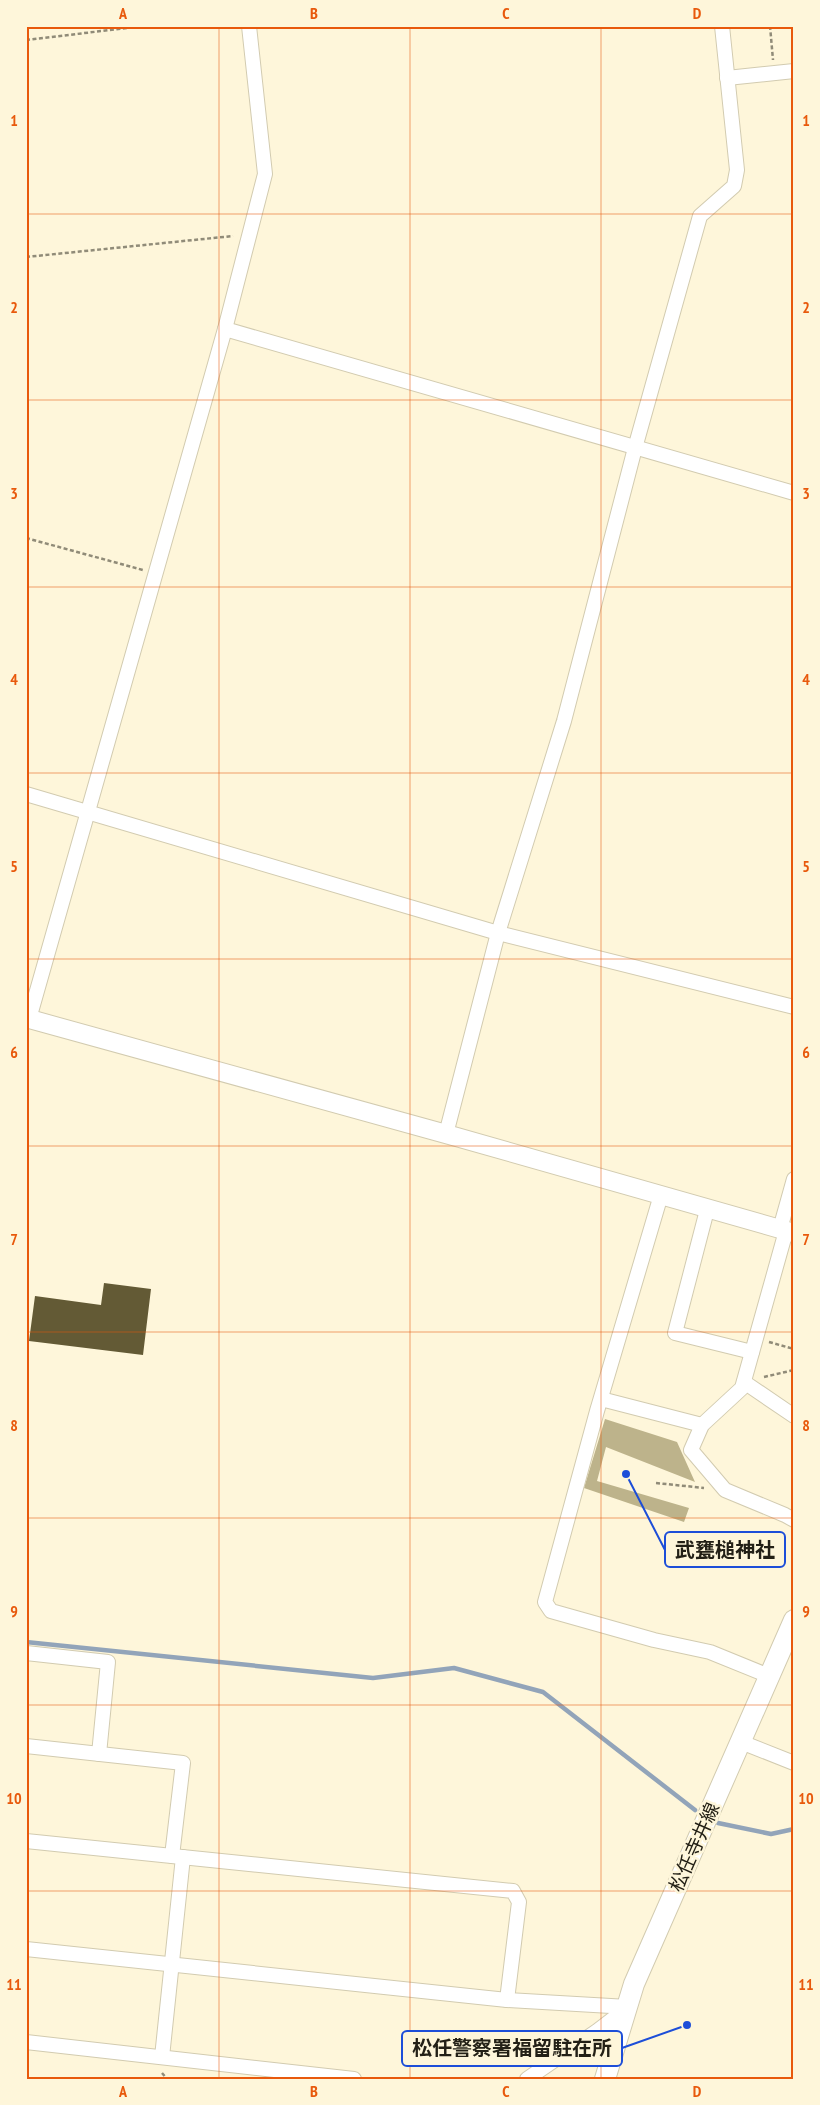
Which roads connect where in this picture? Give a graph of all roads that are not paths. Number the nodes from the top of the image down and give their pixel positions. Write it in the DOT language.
graph roads {
  1 [pos="249,26"];
  2 [pos="722,26"];
  3 [pos="794,71"];
  4 [pos="727,78"];
  5 [pos="225,329"];
  6 [pos="635,448"];
  7 [pos="794,494"];
  8 [pos="26,794"];
  9 [pos="88,812"];
  10 [pos="498,933"];
  11 [pos="794,1007"];
  12 [pos="27,1021"];
  13 [pos="446,1134"];
  14 [pos="794,1180"];
  15 [pos="661,1195"];
  16 [pos="707,1210"];
  17 [pos="786,1231"];
  18 [pos="752,1352"];
  19 [pos="744,1382"];
  20 [pos="601,1398"];
  21 [pos="794,1416"];
  22 [pos="702,1425"];
  23 [pos="794,1520"];
  24 [pos="794,1620"];
  25 [pos="26,1653"];
  26 [pos="769,1676"];
  27 [pos="741,1742"];
  28 [pos="26,1746"];
  29 [pos="99,1754"];
  30 [pos="794,1763"];
  31 [pos="26,1841"];
  32 [pos="177,1857"];
  33 [pos="26,1949"];
  34 [pos="171,1964"];
  35 [pos="507,2000"];
  36 [pos="628,2007"];
  37 [pos="26,2042"];
  38 [pos="162,2057"];
  39 [pos="354,2079"];
  40 [pos="527,2079"];
  41 [pos="605,2079"];
  1 -- 5 [label="street"];
  2 -- 4 [label="street"];
  3 -- 4 [label="street"];
  4 -- 6 [label="street"];
  5 -- 6 [label="street"];
  5 -- 9 [label="street"];
  6 -- 7 [label="street"];
  6 -- 10 [label="street"];
  8 -- 9 [label="street"];
  9 -- 10 [label="street"];
  9 -- 12 [label="street"];
  10 -- 11 [label="street"];
  10 -- 13 [label="street"];
  12 -- 13 [label="street"];
  13 -- 15 [label="street"];
  14 -- 17 [label="street"];
  15 -- 16 [label="street"];
  15 -- 20 [label="street"];
  16 -- 17 [label="street"];
  16 -- 18 [label="street"];
  17 -- 18 [label="street"];
  18 -- 19 [label="street"];
  19 -- 21 [label="street"];
  19 -- 22 [label="street"];
  20 -- 22 [label="street"];
  20 -- 26 [label="street"];
  22 -- 23 [label="street"];
  24 -- 26 [label="main road, 松任寺井線"];
  25 -- 29 [label="street"];
  26 -- 27 [label="main road, 松任寺井線"];
  27 -- 30 [label="street"];
  27 -- 36 [label="main road, 松任寺井線"];
  28 -- 29 [label="street"];
  29 -- 32 [label="street"];
  31 -- 32 [label="street"];
  32 -- 34 [label="street"];
  32 -- 35 [label="street"];
  33 -- 34 [label="street"];
  34 -- 35 [label="street"];
  34 -- 38 [label="street"];
  35 -- 36 [label="street"];
  36 -- 40 [label="street"];
  36 -- 41 [label="main road, 松任寺井線"];
  37 -- 38 [label="street"];
  38 -- 39 [label="street"];
}
